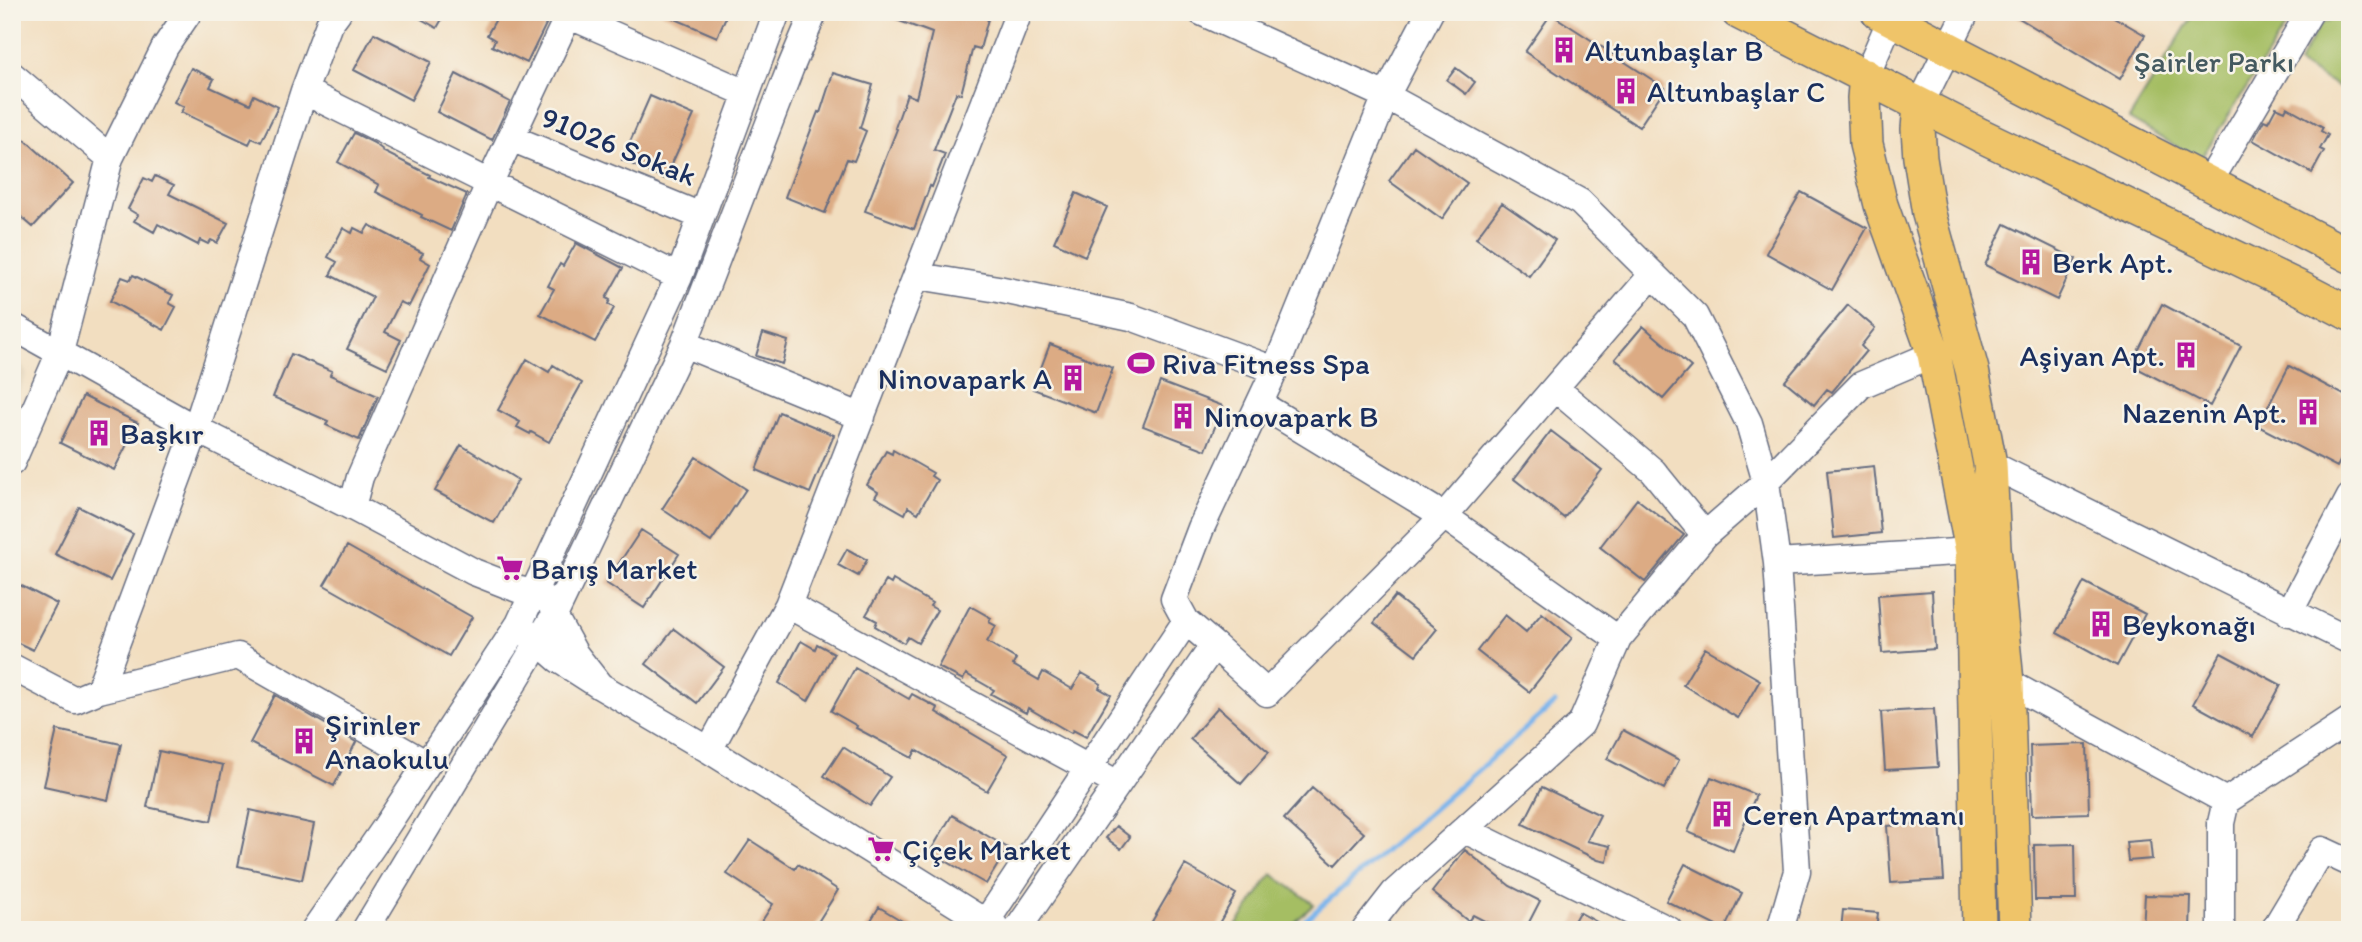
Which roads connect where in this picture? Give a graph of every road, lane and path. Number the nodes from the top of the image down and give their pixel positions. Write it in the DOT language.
graph roads {
  1 [pos="189,12"];
  2 [pos="777,12"];
  3 [pos="814,12"];
  4 [pos="1019,12"];
  5 [pos="1201,12"];
  6 [pos="1430,12"];
  7 [pos="1738,12"];
  8 [pos="1966,12"];
  9 [pos="2311,12"];
  10 [pos="569,14"];
  11 [pos="1887,14"];
  12 [pos="325,16"];
  13 [pos="1947,49"];
  14 [pos="1825,55"];
  15 [pos="12,75"];
  16 [pos="1866,76"];
  17 [pos="304,90"];
  18 [pos="746,93"];
  19 [pos="1386,96"];
  20 [pos="1920,105"];
  21 [pos="1865,125"];
  22 [pos="1980,135"];
  23 [pos="511,138"];
  24 [pos="110,158"];
  25 [pos="1920,158"];
  26 [pos="489,184"];
  27 [pos="2208,184"];
  28 [pos="701,216"];
  29 [pos="2350,256"];
  30 [pos="1653,274"];
  31 [pos="918,276"];
  32 [pos="679,277"];
  33 [pos="2350,314"];
  34 [pos="12,326"];
  35 [pos="684,344"];
  36 [pos="60,352"];
  37 [pos="1934,354"];
  38 [pos="1275,370"];
  39 [pos="1555,388"];
  40 [pos="1259,404"];
  41 [pos="862,417"];
  42 [pos="196,429"];
  43 [pos="12,462"];
  44 [pos="1990,464"];
  45 [pos="1766,482"];
  46 [pos="2350,497"];
  47 [pos="352,507"];
  48 [pos="1444,516"];
  49 [pos="1705,535"];
  50 [pos="1972,551"];
  51 [pos="1777,563"];
  52 [pos="474,572"];
  53 [pos="535,593"];
  54 [pos="788,605"];
  55 [pos="2289,613"];
  56 [pos="554,616"];
  57 [pos="1186,621"];
  58 [pos="519,624"];
  59 [pos="1618,639"];
  60 [pos="2350,641"];
  61 [pos="539,642"];
  62 [pos="1214,645"];
  63 [pos="12,667"];
  64 [pos="2007,682"];
  65 [pos="600,686"];
  66 [pos="99,690"];
  67 [pos="2350,720"];
  68 [pos="709,750"];
  69 [pos="427,764"];
  70 [pos="1089,768"];
  71 [pos="1118,784"];
  72 [pos="2226,801"];
  73 [pos="1465,830"];
  74 [pos="2350,863"];
  75 [pos="982,924"];
  76 [pos="314,930"];
  77 [pos="365,930"];
  78 [pos="1017,930"];
  79 [pos="1365,930"];
  80 [pos="1669,930"];
  81 [pos="1780,930"];
  82 [pos="1979,930"];
  83 [pos="2015,930"];
  84 [pos="2221,930"];
  85 [pos="2274,930"];
  1 -- 24 [label="street"];
  2 -- 18 [label="street"];
  3 -- 35 [label="street"];
  4 -- 31 [label="street"];
  5 -- 19 [label="street"];
  6 -- 19 [label="street"];
  7 -- 14 [label="main road"];
  8 -- 13 [label="street"];
  9 -- 27 [label="street"];
  10 -- 18 [label="street"];
  10 -- 23 [label="street"];
  11 -- 13 [label="main road"];
  11 -- 16 [label="street"];
  12 -- 17 [label="street"];
  13 -- 20 [label="street"];
  13 -- 27 [label="main road"];
  14 -- 16 [label="main road"];
  14 -- 21 [label="main road"];
  15 -- 24 [label="street"];
  16 -- 20 [label="main road"];
  16 -- 21 [label="main road"];
  17 -- 26 [label="street"];
  17 -- 42 [label="street"];
  18 -- 28 [label="street"];
  19 -- 30 [label="street"];
  19 -- 38 [label="street"];
  20 -- 22 [label="main road"];
  20 -- 25 [label="main road"];
  21 -- 37 [label="main road"];
  22 -- 25 [label="main road"];
  22 -- 33 [label="main road"];
  23 -- 26 [label="street"];
  23 -- 28 [label="street, 91026 Sokak"];
  24 -- 36 [label="street"];
  25 -- 44 [label="main road"];
  26 -- 32 [label="street"];
  26 -- 47 [label="street"];
  27 -- 29 [label="main road"];
  28 -- 32 [label="street"];
  30 -- 39 [label="street"];
  30 -- 45 [label="street"];
  31 -- 38 [label="street"];
  31 -- 41 [label="street"];
  32 -- 53 [label="street"];
  34 -- 36 [label="street"];
  35 -- 41 [label="street"];
  35 -- 56 [label="street"];
  36 -- 42 [label="street"];
  36 -- 43 [label="street"];
  37 -- 45 [label="street"];
  37 -- 50 [label="main road"];
  38 -- 40 [label="street"];
  39 -- 48 [label="street"];
  39 -- 49 [label="street"];
  40 -- 48 [label="street"];
  40 -- 57 [label="street"];
  41 -- 54 [label="street"];
  42 -- 47 [label="street"];
  42 -- 66 [label="street"];
  44 -- 55 [label="street"];
  44 -- 64 [label="main road"];
  45 -- 49 [label="street"];
  45 -- 51 [label="street"];
  46 -- 55 [label="street"];
  47 -- 52 [label="street"];
  48 -- 59 [label="street"];
  48 -- 62 [label="street"];
  49 -- 59 [label="street"];
  50 -- 51 [label="street"];
  50 -- 82 [label="main road"];
  51 -- 81 [label="street"];
  52 -- 53 [label="street"];
  52 -- 58 [label="street"];
  53 -- 56 [label="street"];
  53 -- 58 [label="street"];
  54 -- 68 [label="street"];
  54 -- 70 [label="street"];
  55 -- 60 [label="street"];
  56 -- 61 [label="street"];
  56 -- 65 [label="street"];
  57 -- 62 [label="street"];
  57 -- 70 [label="street"];
  58 -- 61 [label="street"];
  58 -- 69 [label="street"];
  59 -- 73 [label="street"];
  61 -- 65 [label="street"];
  61 -- 77 [label="street"];
  62 -- 71 [label="street"];
  63 -- 66 [label="street"];
  64 -- 72 [label="street"];
  64 -- 83 [label="main road"];
  65 -- 68 [label="street"];
  66 -- 69 [label="street"];
  67 -- 72 [label="street"];
  68 -- 75 [label="street"];
  69 -- 76 [label="street"];
  70 -- 71 [label="street"];
  70 -- 75 [label="street"];
  71 -- 78 [label="street"];
  72 -- 84 [label="street"];
  73 -- 79 [label="street"];
  73 -- 80 [label="street"];
  74 -- 85 [label="street"];
}
